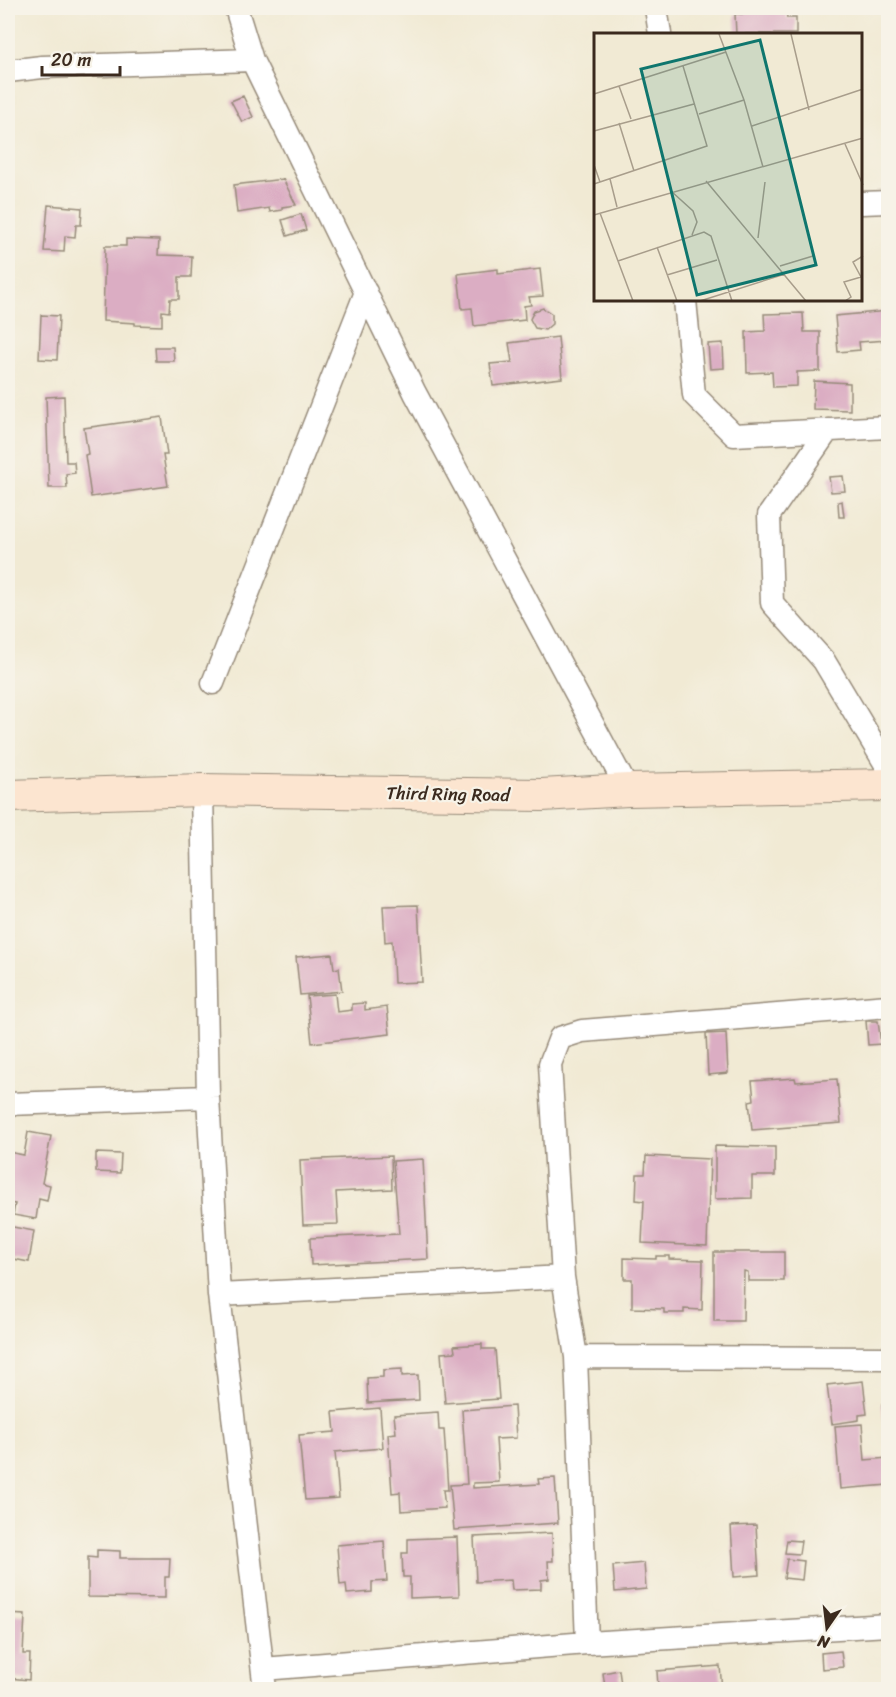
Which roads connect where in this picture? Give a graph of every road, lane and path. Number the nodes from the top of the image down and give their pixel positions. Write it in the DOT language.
graph roads {
  1 [pos="236,8"];
  2 [pos="656,8"];
  3 [pos="660,33"];
  4 [pos="252,60"];
  5 [pos="8,71"];
  6 [pos="888,202"];
  7 [pos="863,203"];
  8 [pos="366,292"];
  9 [pos="685,302"];
  10 [pos="888,427"];
  11 [pos="828,430"];
  12 [pos="213,682"];
  13 [pos="888,768"];
  14 [pos="888,785"];
  15 [pos="202,790"];
  16 [pos="628,790"];
  17 [pos="8,796"];
  18 [pos="888,1006"];
  19 [pos="207,1097"];
  20 [pos="8,1104"];
  21 [pos="563,1277"];
  22 [pos="219,1295"];
  23 [pos="576,1357"];
  24 [pos="888,1358"];
  25 [pos="888,1626"];
  26 [pos="587,1643"];
  27 [pos="264,1679"];
  1 -- 4 [label="street"];
  2 -- 3 [label="street"];
  4 -- 5 [label="street"];
  4 -- 8 [label="street"];
  6 -- 7 [label="street"];
  8 -- 12 [label="street"];
  8 -- 16 [label="street"];
  9 -- 11 [label="street"];
  10 -- 11 [label="street"];
  11 -- 13 [label="street"];
  14 -- 16 [label="street, Third Ring Road"];
  15 -- 16 [label="street, Third Ring Road"];
  15 -- 17 [label="street, Third Ring Road"];
  15 -- 19 [label="street"];
  18 -- 21 [label="street"];
  19 -- 20 [label="street"];
  19 -- 22 [label="street"];
  21 -- 22 [label="street"];
  21 -- 23 [label="street"];
  22 -- 27 [label="street"];
  23 -- 24 [label="street"];
  23 -- 26 [label="street"];
  25 -- 26 [label="street"];
  26 -- 27 [label="street"];
}
